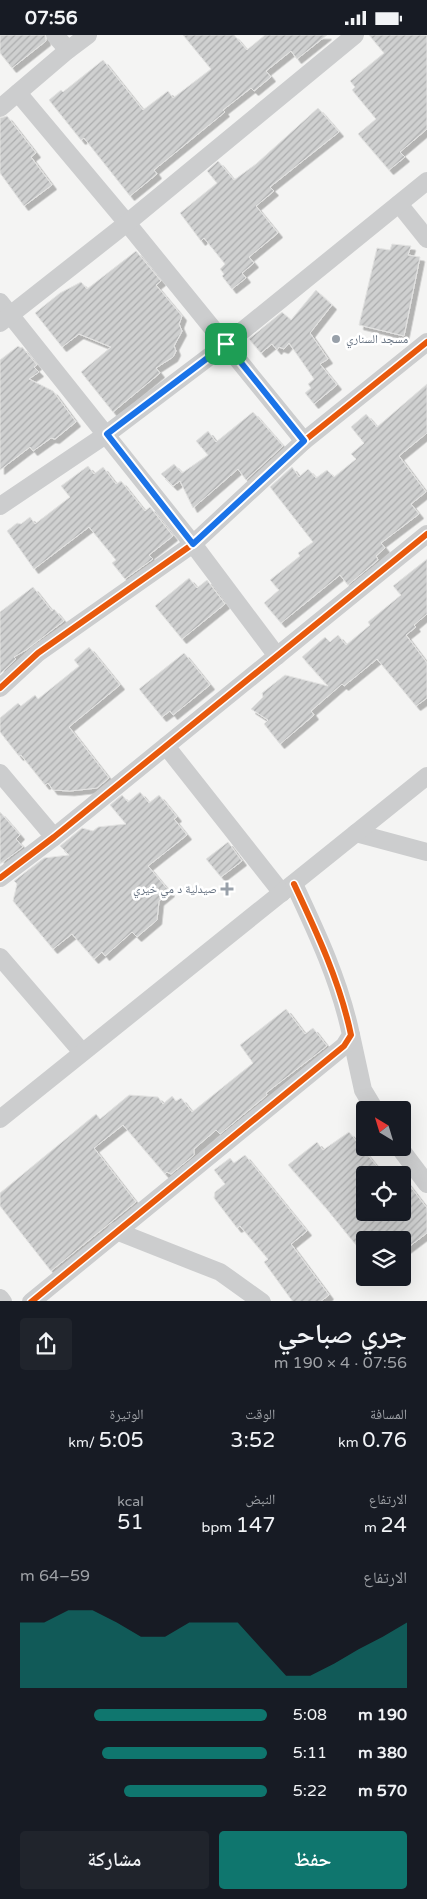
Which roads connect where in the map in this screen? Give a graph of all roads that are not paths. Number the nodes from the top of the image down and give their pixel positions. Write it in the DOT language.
graph roads {
  1 [pos="55,35"];
  2 [pos="88,35"];
  3 [pos="355,35"];
  4 [pos="68,50"];
  5 [pos="18,93"];
  6 [pos="0,108"];
  7 [pos="427,181"];
  8 [pos="399,204"];
  9 [pos="127,223"];
  10 [pos="427,239"];
  11 [pos="3,313"];
  12 [pos="427,342"];
  13 [pos="226,344"];
  14 [pos="107,434"];
  15 [pos="304,441"];
  16 [pos="0,506"];
  17 [pos="427,534"];
  18 [pos="193,544"];
  19 [pos="277,656"];
  20 [pos="0,688"];
  21 [pos="166,746"];
  22 [pos="0,773"];
  23 [pos="427,776"];
  24 [pos="356,833"];
  25 [pos="54,837"];
  26 [pos="427,852"];
  27 [pos="0,878"];
  28 [pos="288,888"];
  29 [pos="0,957"];
  30 [pos="352,1035"];
  31 [pos="82,1052"];
  32 [pos="370,1101"];
  33 [pos="0,1119"];
  34 [pos="406,1156"];
  35 [pos="427,1184"];
  36 [pos="116,1231"];
  37 [pos="0,1298"];
  38 [pos="3,1301"];
  39 [pos="31,1301"];
  40 [pos="262,1301"];
  1 -- 4 [label="street"];
  2 -- 4 [label="street"];
  3 -- 9 [label="street"];
  4 -- 5 [label="street"];
  5 -- 6 [label="street"];
  5 -- 9 [label="street"];
  7 -- 8 [label="street"];
  8 -- 10 [label="street"];
  8 -- 13 [label="street"];
  9 -- 11 [label="street"];
  9 -- 13 [label="street"];
  11 -- 14 [label="street"];
  12 -- 15 [label="street"];
  13 -- 14 [label="street"];
  13 -- 15 [label="street"];
  14 -- 16 [label="street"];
  14 -- 18 [label="street"];
  15 -- 18 [label="street"];
  17 -- 19 [label="street"];
  18 -- 19 [label="street"];
  18 -- 20 [label="street"];
  19 -- 21 [label="street"];
  21 -- 25 [label="street"];
  21 -- 28 [label="street"];
  22 -- 25 [label="street"];
  23 -- 24 [label="street"];
  24 -- 26 [label="street"];
  24 -- 28 [label="street"];
  25 -- 27 [label="street"];
  28 -- 30 [label="street"];
  28 -- 31 [label="street"];
  29 -- 31 [label="street"];
  30 -- 32 [label="street"];
  30 -- 36 [label="street"];
  31 -- 33 [label="street"];
  34 -- 35 [label="street"];
  36 -- 39 [label="street"];
  36 -- 40 [label="street"];
  37 -- 38 [label="street"];
}
